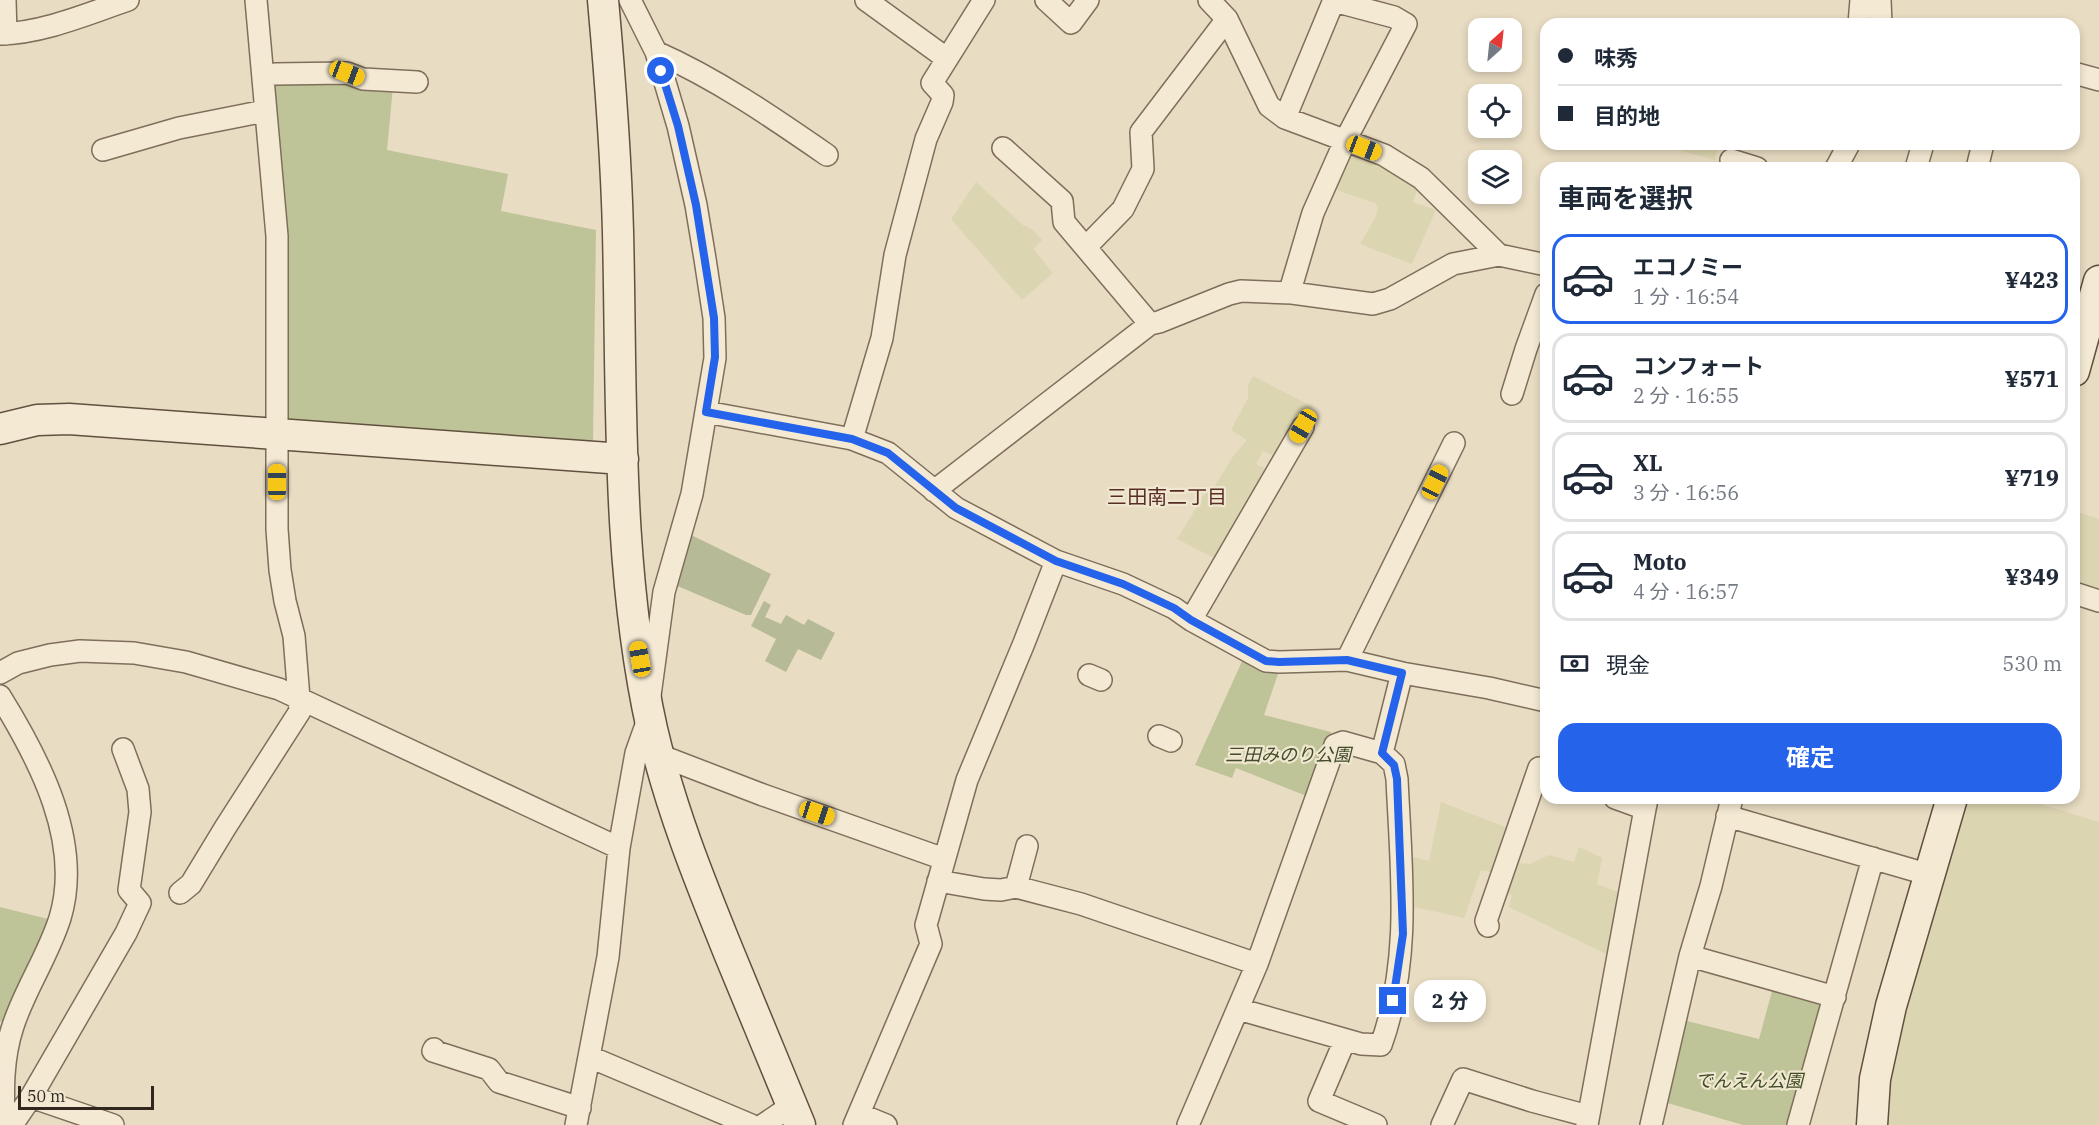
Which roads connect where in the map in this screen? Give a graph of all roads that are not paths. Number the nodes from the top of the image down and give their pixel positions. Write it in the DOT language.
graph roads {
  1 [pos="5,0"];
  2 [pos="128,0"];
  3 [pos="256,0"];
  4 [pos="603,0"];
  5 [pos="630,0"];
  6 [pos="866,0"];
  7 [pos="984,0"];
  8 [pos="1046,0"];
  9 [pos="1088,0"];
  10 [pos="1209,0"];
  11 [pos="1861,0"];
  12 [pos="1880,0"];
  13 [pos="1334,1"];
  14 [pos="1860,18"];
  15 [pos="1881,18"];
  16 [pos="1227,20"];
  17 [pos="3,34"];
  18 [pos="656,52"];
  19 [pos="946,58"];
  20 [pos="2080,75"];
  21 [pos="263,76"];
  22 [pos="2099,80"];
  23 [pos="417,82"];
  24 [pos="265,111"];
  25 [pos="1285,118"];
  26 [pos="1345,141"];
  27 [pos="1003,148"];
  28 [pos="103,150"];
  29 [pos="827,155"];
  30 [pos="1731,160"];
  31 [pos="1738,162"];
  32 [pos="1086,247"];
  33 [pos="1499,255"];
  34 [pos="1540,264"];
  35 [pos="2099,281"];
  36 [pos="1292,293"];
  37 [pos="1540,310"];
  38 [pos="1150,324"];
  39 [pos="2080,349"];
  40 [pos="1512,394"];
  41 [pos="706,412"];
  42 [pos="1303,426"];
  43 [pos="0,429"];
  44 [pos="277,435"];
  45 [pos="852,439"];
  46 [pos="1454,443"];
  47 [pos="623,459"];
  48 [pos="934,491"];
  49 [pos="1056,561"];
  50 [pos="2080,595"];
  51 [pos="2099,601"];
  52 [pos="1191,620"];
  53 [pos="1347,660"];
  54 [pos="0,673"];
  55 [pos="1402,673"];
  56 [pos="0,696"];
  57 [pos="299,699"];
  58 [pos="1540,700"];
  59 [pos="648,701"];
  60 [pos="123,749"];
  61 [pos="1382,753"];
  62 [pos="659,755"];
  63 [pos="1540,768"];
  64 [pos="1646,804"];
  65 [pos="1950,804"];
  66 [pos="1729,807"];
  67 [pos="1027,846"];
  68 [pos="619,848"];
  69 [pos="1873,858"];
  70 [pos="945,859"];
  71 [pos="1930,875"];
  72 [pos="939,881"];
  73 [pos="1016,887"];
  74 [pos="180,893"];
  75 [pos="1488,926"];
  76 [pos="1690,956"];
  77 [pos="1257,964"];
  78 [pos="1835,997"];
  79 [pos="1238,1009"];
  80 [pos="1345,1040"];
  81 [pos="434,1049"];
  82 [pos="590,1057"];
  83 [pos="31,1097"];
  84 [pos="795,1115"];
  85 [pos="578,1116"];
  86 [pos="856,1119"];
  87 [pos="1587,1120"];
  88 [pos="4,1125"];
  89 [pos="12,1125"];
  90 [pos="113,1125"];
  91 [pos="751,1125"];
  92 [pos="763,1125"];
  93 [pos="885,1125"];
  94 [pos="1188,1125"];
  95 [pos="1376,1125"];
  96 [pos="1442,1125"];
  97 [pos="1651,1125"];
  98 [pos="1798,1125"];
  99 [pos="1872,1125"];
  1 -- 17 [label="street"];
  2 -- 17 [label="street"];
  3 -- 21 [label="street"];
  4 -- 47 [label="street"];
  5 -- 18 [label="street"];
  6 -- 19 [label="street"];
  7 -- 19 [label="street"];
  8 -- 9 [label="street"];
  10 -- 16 [label="street"];
  11 -- 14 [label="street"];
  12 -- 15 [label="street"];
  13 -- 25 [label="street"];
  13 -- 26 [label="street"];
  16 -- 25 [label="street"];
  16 -- 32 [label="street"];
  18 -- 29 [label="street"];
  18 -- 41 [label="street"];
  19 -- 45 [label="street"];
  20 -- 22 [label="street"];
  21 -- 23 [label="street"];
  21 -- 24 [label="street"];
  24 -- 28 [label="street"];
  24 -- 44 [label="street"];
  25 -- 26 [label="street"];
  26 -- 33 [label="street"];
  26 -- 36 [label="street"];
  27 -- 32 [label="street"];
  30 -- 31 [label="street"];
  32 -- 38 [label="street"];
  33 -- 34 [label="street"];
  33 -- 36 [label="street"];
  35 -- 39 [label="street"];
  36 -- 38 [label="street"];
  37 -- 40 [label="street"];
  38 -- 48 [label="street"];
  41 -- 45 [label="street"];
  41 -- 59 [label="street"];
  42 -- 52 [label="street"];
  43 -- 44 [label="street"];
  44 -- 47 [label="street"];
  44 -- 57 [label="street"];
  45 -- 48 [label="street"];
  46 -- 53 [label="street"];
  47 -- 59 [label="street"];
  48 -- 49 [label="street"];
  49 -- 52 [label="street"];
  49 -- 70 [label="street"];
  50 -- 51 [label="street"];
  52 -- 53 [label="street"];
  53 -- 55 [label="street"];
  54 -- 57 [label="street"];
  55 -- 58 [label="street"];
  55 -- 61 [label="street"];
  56 -- 88 [label="street"];
  57 -- 68 [label="street"];
  57 -- 74 [label="street"];
  59 -- 62 [label="street"];
  59 -- 68 [label="street"];
  60 -- 83 [label="street"];
  61 -- 77 [label="street"];
  61 -- 80 [label="street"];
  62 -- 70 [label="street"];
  62 -- 84 [label="street"];
  63 -- 75 [label="street"];
  64 -- 87 [label="street"];
  65 -- 71 [label="street"];
  66 -- 69 [label="street"];
  66 -- 76 [label="street"];
  67 -- 73 [label="street"];
  68 -- 82 [label="street"];
  69 -- 71 [label="street"];
  69 -- 78 [label="street"];
  70 -- 72 [label="street"];
  71 -- 99 [label="street"];
  72 -- 73 [label="street"];
  72 -- 86 [label="street"];
  73 -- 77 [label="street"];
  76 -- 78 [label="street"];
  76 -- 97 [label="street"];
  77 -- 79 [label="street"];
  78 -- 98 [label="street"];
  79 -- 80 [label="street"];
  79 -- 94 [label="street"];
  80 -- 95 [label="street"];
  81 -- 85 [label="street"];
  82 -- 85 [label="street"];
  82 -- 91 [label="street"];
  83 -- 89 [label="street"];
  83 -- 90 [label="street"];
  84 -- 92 [label="street"];
  86 -- 93 [label="street"];
  87 -- 96 [label="street"];
}
